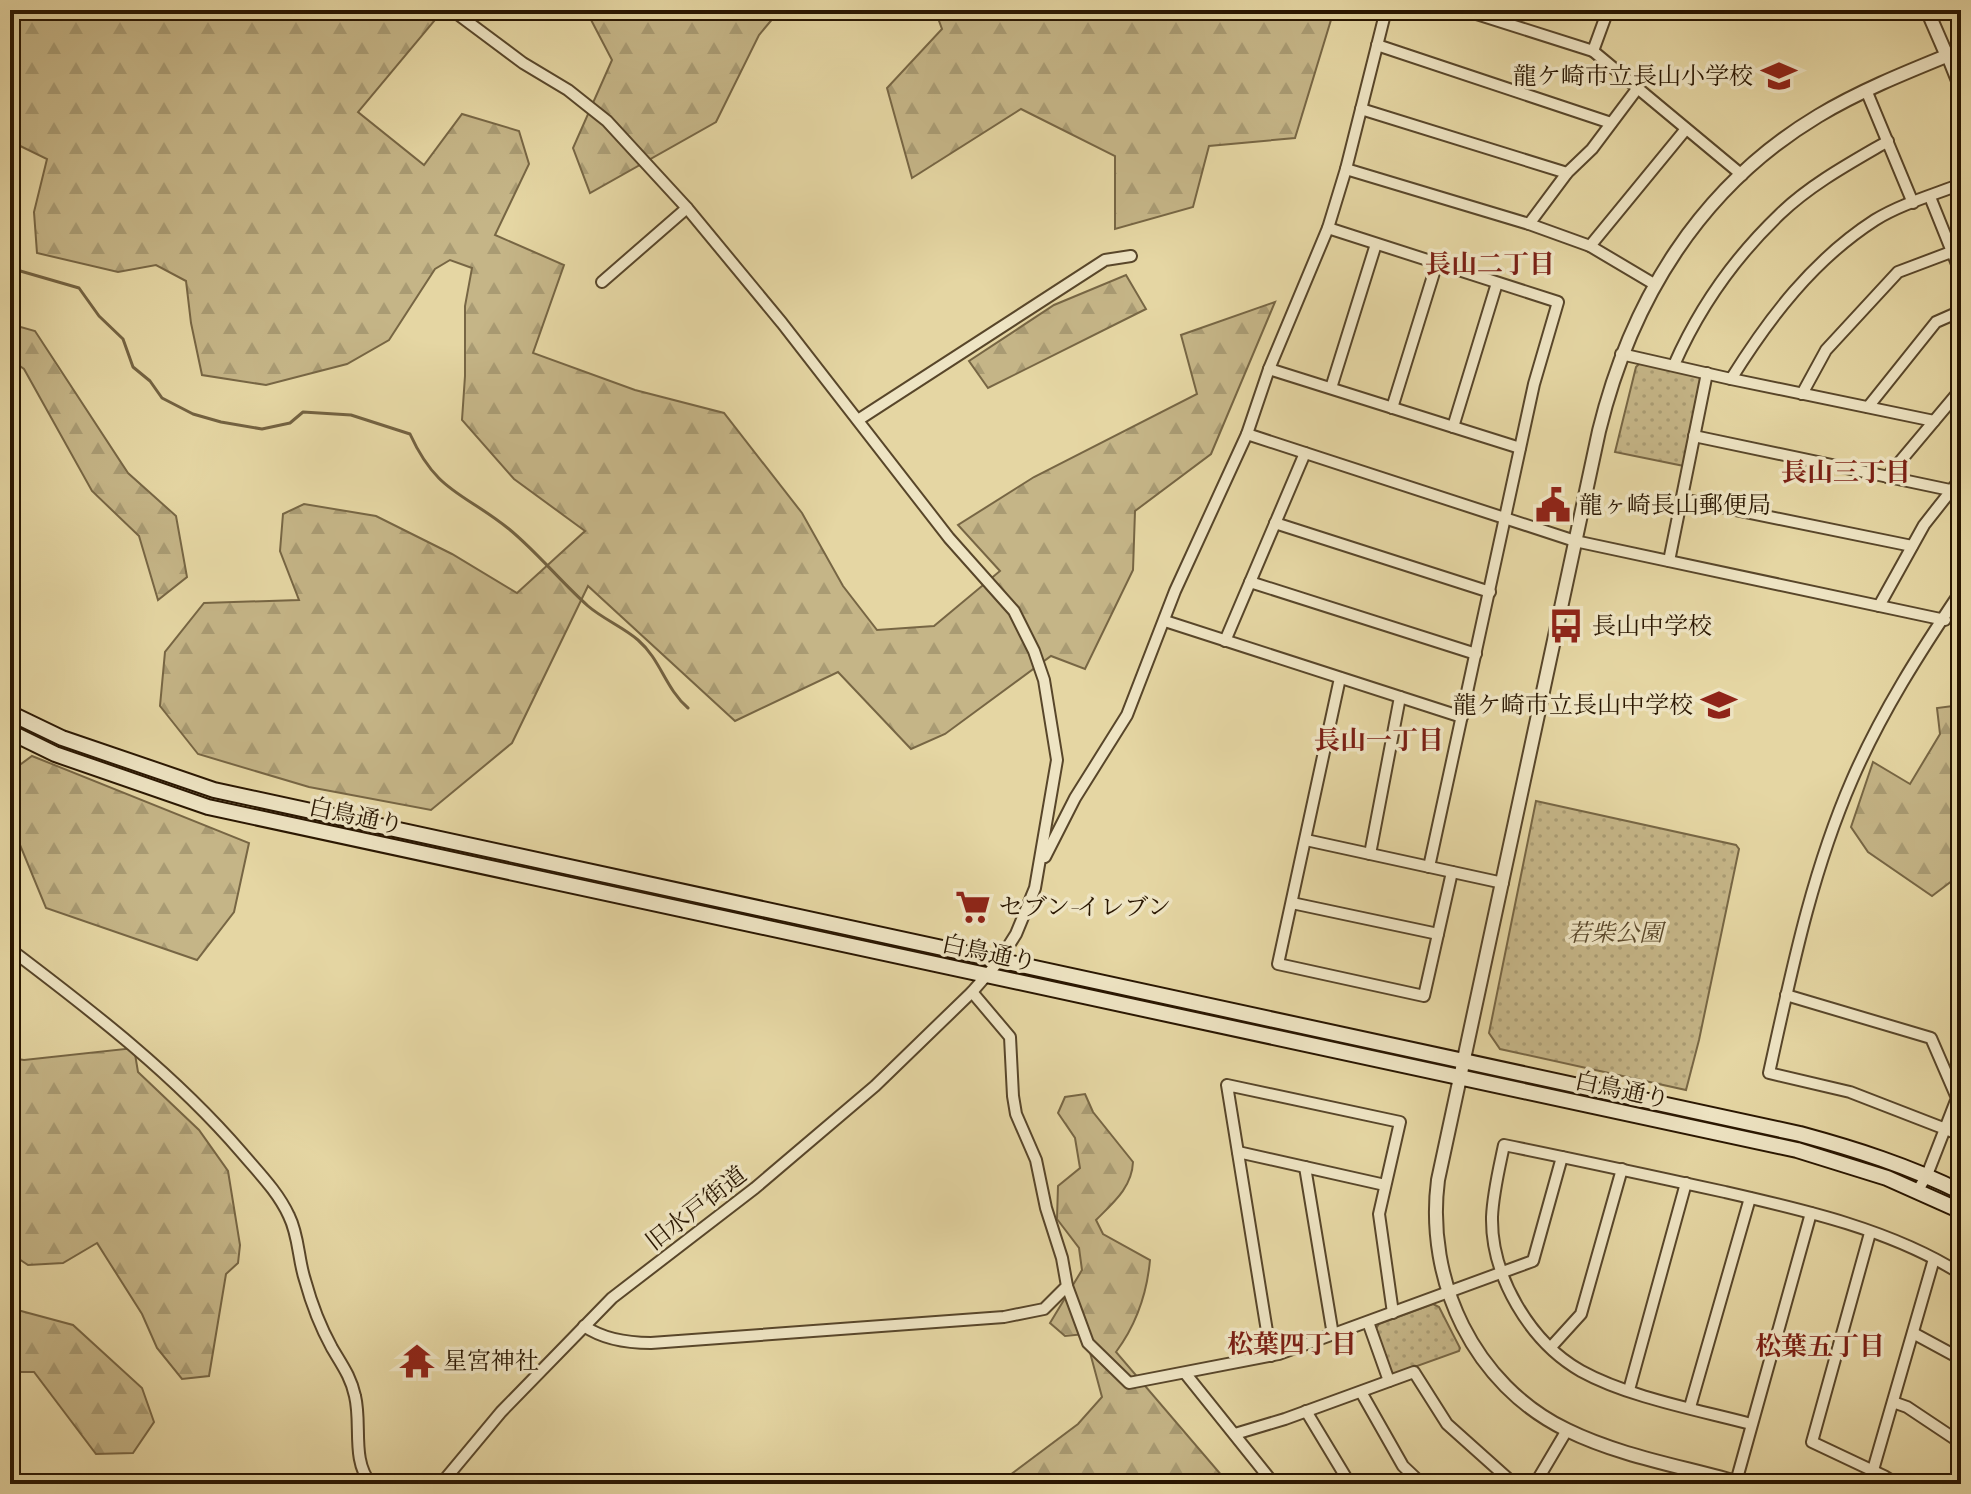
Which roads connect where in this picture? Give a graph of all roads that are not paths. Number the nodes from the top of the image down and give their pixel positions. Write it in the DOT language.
graph roads {
  1 [pos="452,10"];
  2 [pos="1386,10"];
  3 [pos="1464,10"];
  4 [pos="1608,10"];
  5 [pos="1927,10"];
  6 [pos="1377,45"];
  7 [pos="1961,50"];
  8 [pos="1593,51"];
  9 [pos="1947,56"];
  10 [pos="1637,89"];
  11 [pos="1866,90"];
  12 [pos="1961,91"];
  13 [pos="1361,109"];
  14 [pos="1611,123"];
  15 [pos="1686,129"];
  16 [pos="1888,141"];
  17 [pos="1346,169"];
  18 [pos="1567,173"];
  19 [pos="1742,175"];
  20 [pos="1961,184"];
  21 [pos="1930,197"];
  22 [pos="1913,203"];
  23 [pos="687,208"];
  24 [pos="1529,224"];
  25 [pos="1328,228"];
  26 [pos="1376,244"];
  27 [pos="1590,246"];
  28 [pos="1951,252"];
  29 [pos="1131,256"];
  30 [pos="1437,263"];
  31 [pos="1961,274"];
  32 [pos="602,282"];
  33 [pos="1497,283"];
  34 [pos="1654,284"];
  35 [pos="1961,311"];
  36 [pos="1621,354"];
  37 [pos="1674,365"];
  38 [pos="1269,369"];
  39 [pos="1707,373"];
  40 [pos="1731,379"];
  41 [pos="1331,388"];
  42 [pos="1961,389"];
  43 [pos="1802,394"];
  44 [pos="1868,407"];
  45 [pos="1392,408"];
  46 [pos="858,420"];
  47 [pos="1934,421"];
  48 [pos="1453,427"];
  49 [pos="1247,434"];
  50 [pos="1694,436"];
  51 [pos="1520,448"];
  52 [pos="1305,453"];
  53 [pos="1887,477"];
  54 [pos="1961,478"];
  55 [pos="1950,490"];
  56 [pos="1682,499"];
  57 [pos="1506,520"];
  58 [pos="1275,523"];
  59 [pos="1575,541"];
  60 [pos="1912,546"];
  61 [pos="1669,561"];
  62 [pos="1250,582"];
  63 [pos="1961,591"];
  64 [pos="1490,592"];
  65 [pos="1879,606"];
  66 [pos="1943,619"];
  67 [pos="1165,621"];
  68 [pos="1225,641"];
  69 [pos="1476,654"];
  70 [pos="1340,678"];
  71 [pos="1400,697"];
  72 [pos="10,713"];
  73 [pos="1462,717"];
  74 [pos="10,732"];
  75 [pos="1306,840"];
  76 [pos="1370,854"];
  77 [pos="1041,866"];
  78 [pos="1429,867"];
  79 [pos="1452,872"];
  80 [pos="1503,883"];
  81 [pos="1292,903"];
  82 [pos="1438,934"];
  83 [pos="10,949"];
  84 [pos="999,961"];
  85 [pos="987,975"];
  86 [pos="972,992"];
  87 [pos="1786,995"];
  88 [pos="1464,1060"];
  89 [pos="1461,1078"];
  90 [pos="1946,1128"];
  91 [pos="1961,1135"];
  92 [pos="1238,1152"];
  93 [pos="1562,1157"];
  94 [pos="1305,1167"];
  95 [pos="1622,1169"];
  96 [pos="1927,1175"];
  97 [pos="1686,1183"];
  98 [pos="1385,1185"];
  99 [pos="1918,1190"];
  100 [pos="1961,1192"];
  101 [pos="1750,1198"];
  102 [pos="1961,1211"];
  103 [pos="1811,1213"];
  104 [pos="1870,1233"];
  105 [pos="1934,1259"];
  106 [pos="1502,1274"];
  107 [pos="1961,1274"];
  108 [pos="1067,1286"];
  109 [pos="1448,1293"];
  110 [pos="1393,1313"];
  111 [pos="1368,1322"];
  112 [pos="584,1326"];
  113 [pos="1913,1333"];
  114 [pos="1333,1335"];
  115 [pos="1551,1347"];
  116 [pos="1271,1356"];
  117 [pos="1961,1359"];
  118 [pos="1185,1373"];
  119 [pos="1389,1381"];
  120 [pos="1629,1390"];
  121 [pos="1361,1392"];
  122 [pos="1893,1402"];
  123 [pos="1690,1407"];
  124 [pos="1306,1411"];
  125 [pos="1751,1424"];
  126 [pos="1567,1430"];
  127 [pos="1235,1434"];
  128 [pos="1961,1443"];
  129 [pos="1873,1470"];
  130 [pos="1740,1483"];
  131 [pos="371,1484"];
  132 [pos="441,1484"];
  133 [pos="1274,1484"];
  134 [pos="1350,1484"];
  135 [pos="1422,1484"];
  136 [pos="1514,1484"];
  137 [pos="1535,1484"];
  138 [pos="1897,1484"];
  1 -- 23 [label="street"];
  2 -- 6 [label="street"];
  3 -- 8 [label="street"];
  4 -- 8 [label="street"];
  5 -- 9 [label="street"];
  6 -- 13 [label="street"];
  6 -- 14 [label="street"];
  7 -- 9 [label="street"];
  8 -- 10 [label="street"];
  9 -- 11 [label="street"];
  9 -- 12 [label="street"];
  10 -- 14 [label="street"];
  10 -- 15 [label="street"];
  11 -- 16 [label="street"];
  11 -- 19 [label="street"];
  13 -- 17 [label="street"];
  13 -- 18 [label="street"];
  14 -- 18 [label="street"];
  15 -- 19 [label="street"];
  15 -- 27 [label="street"];
  16 -- 22 [label="street"];
  16 -- 37 [label="street"];
  17 -- 24 [label="street"];
  17 -- 25 [label="street"];
  18 -- 24 [label="street"];
  19 -- 34 [label="street"];
  20 -- 21 [label="street"];
  21 -- 22 [label="street"];
  21 -- 28 [label="street"];
  22 -- 40 [label="street"];
  23 -- 32 [label="street"];
  23 -- 46 [label="street"];
  24 -- 27 [label="street"];
  25 -- 26 [label="street"];
  25 -- 38 [label="street"];
  26 -- 30 [label="street"];
  26 -- 41 [label="street"];
  27 -- 34 [label="street"];
  28 -- 31 [label="street"];
  28 -- 43 [label="street"];
  29 -- 46 [label="street"];
  30 -- 33 [label="street"];
  30 -- 45 [label="street"];
  33 -- 48 [label="street"];
  33 -- 51 [label="street"];
  34 -- 36 [label="street"];
  35 -- 44 [label="street"];
  36 -- 37 [label="street"];
  36 -- 59 [label="street"];
  37 -- 39 [label="street"];
  38 -- 41 [label="street"];
  38 -- 49 [label="street"];
  39 -- 40 [label="street"];
  39 -- 50 [label="street"];
  40 -- 43 [label="street"];
  41 -- 45 [label="street"];
  42 -- 47 [label="street"];
  43 -- 44 [label="street"];
  44 -- 47 [label="street"];
  45 -- 48 [label="street"];
  46 -- 77 [label="street"];
  47 -- 53 [label="street"];
  48 -- 51 [label="street"];
  49 -- 52 [label="street"];
  49 -- 67 [label="street"];
  50 -- 53 [label="street"];
  50 -- 56 [label="street"];
  51 -- 57 [label="street"];
  52 -- 57 [label="street"];
  52 -- 58 [label="street"];
  53 -- 55 [label="street"];
  54 -- 55 [label="street"];
  55 -- 60 [label="street"];
  56 -- 60 [label="street"];
  56 -- 61 [label="street"];
  57 -- 59 [label="street"];
  57 -- 64 [label="street"];
  58 -- 62 [label="street"];
  58 -- 64 [label="street"];
  59 -- 61 [label="street"];
  59 -- 80 [label="street"];
  60 -- 65 [label="street"];
  61 -- 65 [label="street"];
  62 -- 68 [label="street"];
  62 -- 69 [label="street"];
  63 -- 66 [label="street"];
  64 -- 69 [label="street"];
  65 -- 66 [label="street"];
  66 -- 87 [label="street"];
  67 -- 68 [label="street"];
  67 -- 77 [label="street"];
  68 -- 70 [label="street"];
  69 -- 73 [label="street"];
  70 -- 71 [label="street"];
  70 -- 75 [label="street"];
  71 -- 73 [label="street"];
  71 -- 76 [label="street"];
  72 -- 84 [label="main road, 白鳥通り"];
  73 -- 78 [label="street"];
  74 -- 85 [label="main road, 白鳥通り"];
  75 -- 76 [label="street"];
  75 -- 81 [label="street"];
  76 -- 78 [label="street"];
  77 -- 84 [label="street, 旧水戸街道"];
  78 -- 79 [label="street"];
  79 -- 80 [label="street"];
  79 -- 82 [label="street"];
  80 -- 88 [label="street"];
  81 -- 82 [label="street"];
  81 -- 82 [label="street"];
  83 -- 131 [label="street"];
  84 -- 85 [label="street, 旧水戸街道"];
  84 -- 88 [label="main road, 白鳥通り"];
  85 -- 86 [label="street, 旧水戸街道"];
  85 -- 89 [label="main road, 白鳥通り"];
  86 -- 108 [label="street"];
  86 -- 112 [label="street, 旧水戸街道"];
  87 -- 90 [label="street"];
  87 -- 90 [label="street"];
  88 -- 89 [label="street"];
  88 -- 96 [label="main road, 白鳥通り"];
  89 -- 99 [label="main road, 白鳥通り"];
  89 -- 109 [label="street"];
  90 -- 91 [label="street"];
  90 -- 96 [label="street"];
  92 -- 94 [label="street"];
  92 -- 98 [label="street"];
  92 -- 116 [label="street"];
  93 -- 95 [label="street"];
  93 -- 106 [label="street"];
  93 -- 106 [label="street"];
  94 -- 98 [label="street"];
  94 -- 114 [label="street"];
  95 -- 97 [label="street"];
  95 -- 115 [label="street"];
  96 -- 99 [label="street"];
  96 -- 100 [label="main road, 白鳥通り"];
  97 -- 101 [label="street"];
  97 -- 120 [label="street"];
  98 -- 110 [label="street"];
  99 -- 102 [label="main road, 白鳥通り"];
  101 -- 103 [label="street"];
  101 -- 123 [label="street"];
  103 -- 104 [label="street"];
  103 -- 125 [label="street"];
  104 -- 105 [label="street"];
  104 -- 129 [label="street"];
  105 -- 107 [label="street"];
  105 -- 113 [label="street"];
  106 -- 109 [label="street"];
  106 -- 115 [label="street"];
  108 -- 112 [label="street"];
  108 -- 118 [label="street"];
  109 -- 110 [label="street"];
  109 -- 126 [label="street"];
  110 -- 111 [label="street"];
  111 -- 114 [label="street"];
  111 -- 119 [label="street"];
  112 -- 132 [label="street, 旧水戸街道"];
  113 -- 117 [label="street"];
  113 -- 122 [label="street"];
  114 -- 116 [label="street"];
  115 -- 120 [label="street"];
  116 -- 118 [label="street"];
  118 -- 127 [label="street"];
  119 -- 121 [label="street"];
  119 -- 136 [label="street"];
  120 -- 123 [label="street"];
  121 -- 124 [label="street"];
  121 -- 135 [label="street"];
  122 -- 128 [label="street"];
  122 -- 129 [label="street"];
  123 -- 125 [label="street"];
  124 -- 127 [label="street"];
  124 -- 134 [label="street"];
  125 -- 130 [label="street"];
  126 -- 130 [label="street"];
  126 -- 137 [label="street"];
  127 -- 133 [label="street"];
  129 -- 138 [label="street"];
}
